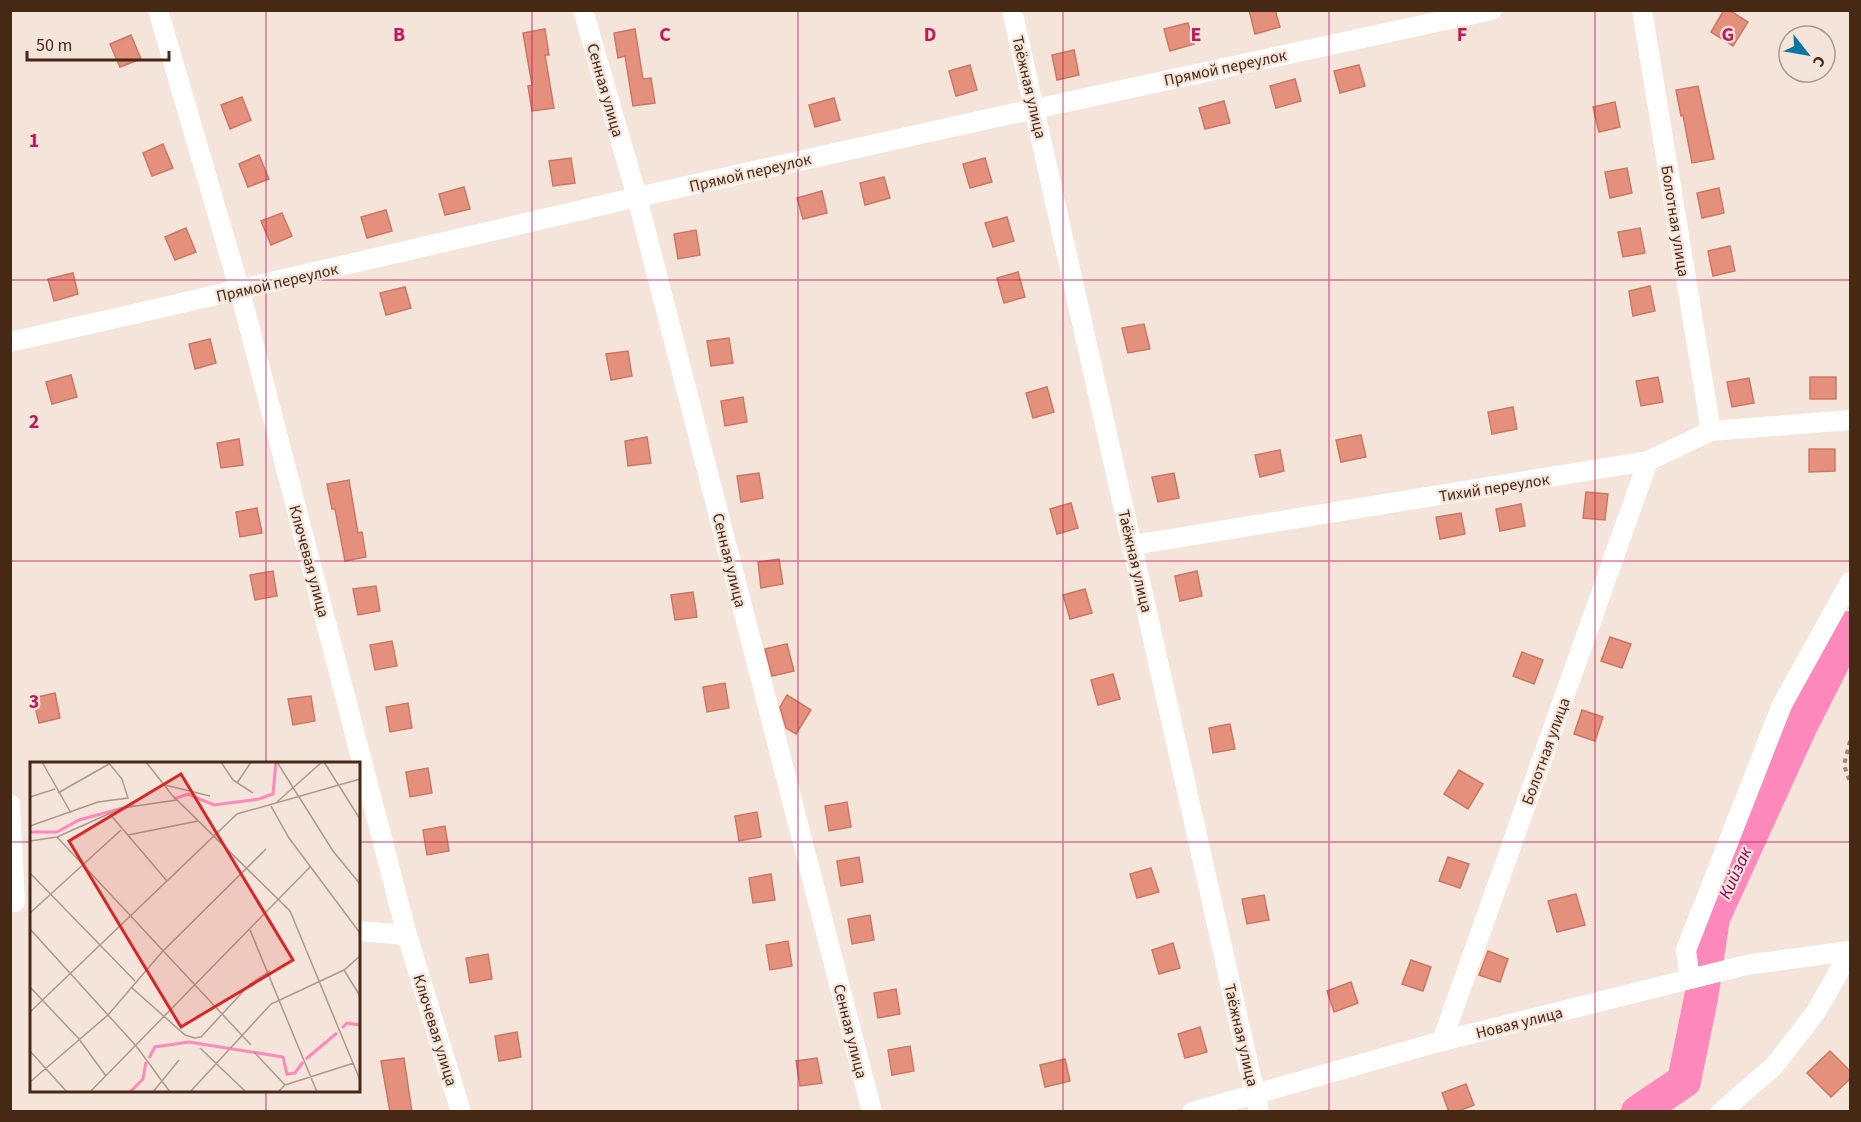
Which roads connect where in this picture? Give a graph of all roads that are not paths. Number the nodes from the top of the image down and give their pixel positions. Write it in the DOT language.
graph roads {
  1 [pos="158,10"];
  2 [pos="584,10"];
  3 [pos="1012,10"];
  4 [pos="1492,10"];
  5 [pos="1642,10"];
  6 [pos="1035,108"];
  7 [pos="637,197"];
  8 [pos="240,291"];
  9 [pos="10,342"];
  10 [pos="1851,420"];
  11 [pos="1711,431"];
  12 [pos="1648,461"];
  13 [pos="1133,545"];
  14 [pos="1851,582"];
  15 [pos="10,804"];
  16 [pos="19,902"];
  17 [pos="360,931"];
  18 [pos="407,935"];
  19 [pos="1851,951"];
  20 [pos="1690,979"];
  21 [pos="1442,1041"];
  22 [pos="1257,1103"];
  23 [pos="461,1112"];
  24 [pos="872,1112"];
  25 [pos="1192,1112"];
  26 [pos="1721,1112"];
  1 -- 8 [label="street, Ключевая улица"];
  2 -- 7 [label="street, Сенная улица"];
  3 -- 6 [label="street, Таёжная улица"];
  4 -- 6 [label="street, Прямой переулок"];
  5 -- 11 [label="street, Болотная улица"];
  6 -- 7 [label="street, Прямой переулок"];
  6 -- 13 [label="street, Таёжная улица"];
  7 -- 8 [label="street, Прямой переулок"];
  7 -- 24 [label="street, Сенная улица"];
  8 -- 9 [label="street, Прямой переулок"];
  8 -- 18 [label="street, Ключевая улица"];
  10 -- 11 [label="street, Тихий переулок"];
  11 -- 12 [label="street, Тихий переулок"];
  12 -- 13 [label="street, Тихий переулок"];
  12 -- 21 [label="street, Болотная улица"];
  13 -- 22 [label="street, Таёжная улица"];
  14 -- 20 [label="street"];
  15 -- 16 [label="street"];
  17 -- 18 [label="street"];
  18 -- 23 [label="street, Ключевая улица"];
  19 -- 20 [label="street, Новая улица"];
  19 -- 26 [label="street"];
  20 -- 21 [label="street, Новая улица"];
  21 -- 22 [label="street, Новая улица"];
  22 -- 25 [label="street, Новая улица"];
}
